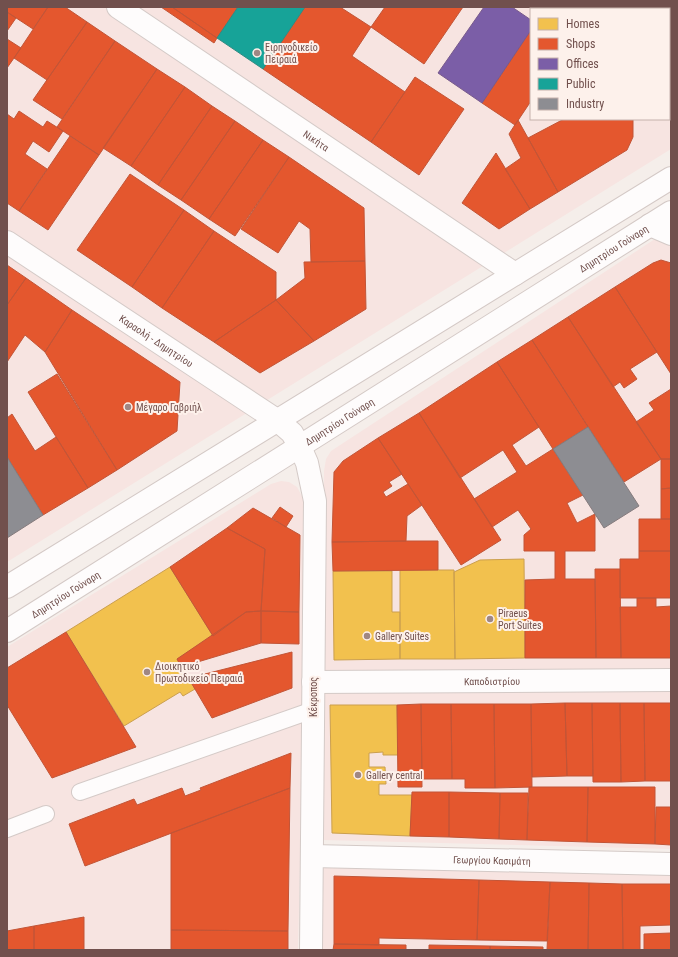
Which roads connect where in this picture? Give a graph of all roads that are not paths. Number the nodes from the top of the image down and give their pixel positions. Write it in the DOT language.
graph roads {
  1 [pos="118,7"];
  2 [pos="671,178"];
  3 [pos="671,212"];
  4 [pos="650,225"];
  5 [pos="671,234"];
  6 [pos="7,242"];
  7 [pos="515,274"];
  8 [pos="278,421"];
  9 [pos="300,447"];
  10 [pos="7,587"];
  11 [pos="7,631"];
  12 [pos="671,680"];
  13 [pos="313,682"];
  14 [pos="313,710"];
  15 [pos="80,792"];
  16 [pos="46,814"];
  17 [pos="7,829"];
  18 [pos="312,856"];
  19 [pos="671,864"];
  20 [pos="310,950"];
  1 -- 7 [label="street, Νικήτα"];
  2 -- 7 [label="street"];
  3 -- 4 [label="street, Δημητρίου Γούναρη"];
  4 -- 5 [label="street"];
  4 -- 9 [label="street, Δημητρίου Γούναρη"];
  6 -- 8 [label="street, Καραολή - Δημητρίου"];
  7 -- 8 [label="street"];
  8 -- 9 [label="street, Καραολή - Δημητρίου"];
  8 -- 10 [label="street"];
  9 -- 11 [label="street, Δημητρίου Γούναρη"];
  9 -- 13 [label="street, Κέκροπος"];
  12 -- 13 [label="street, Καποδιστρίου"];
  13 -- 14 [label="street, Κέκροπος"];
  14 -- 15 [label="lane"];
  14 -- 18 [label="street, Κέκροπος"];
  16 -- 17 [label="lane"];
  18 -- 19 [label="street, Γεωργίου Κασιμάτη"];
  18 -- 20 [label="street, Κέκροπος"];
}
